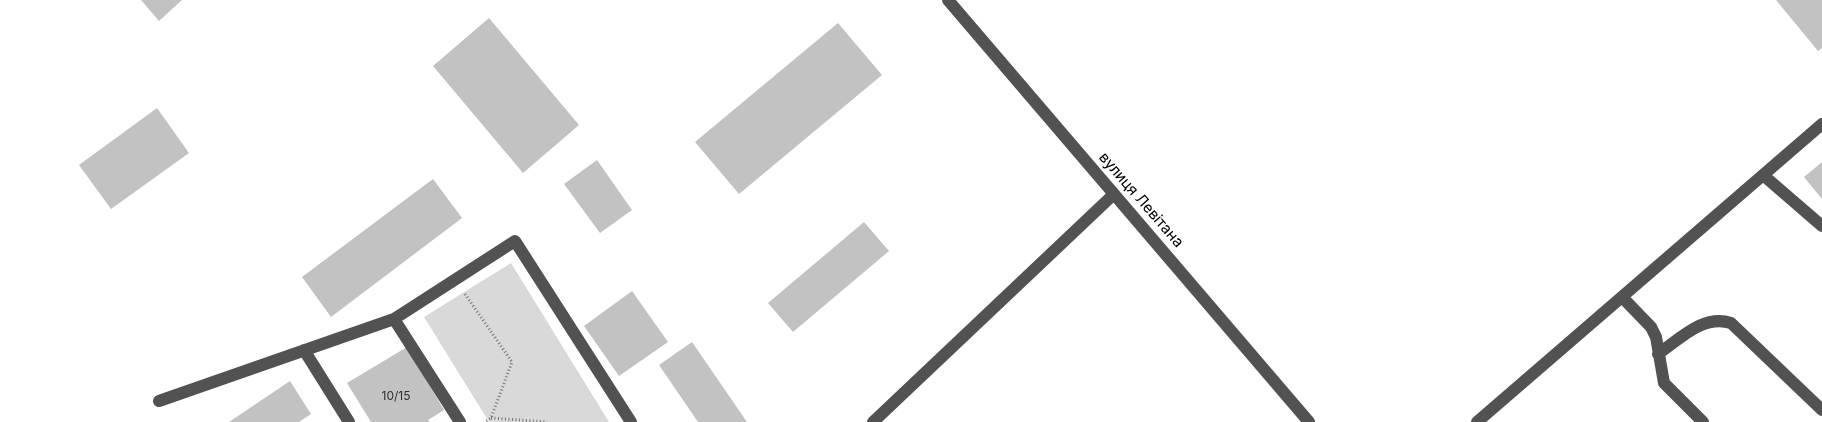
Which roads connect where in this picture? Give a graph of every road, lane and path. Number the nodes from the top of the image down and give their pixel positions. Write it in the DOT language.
graph roads {
  1 [pos="948,0"];
  2 [pos="1822,124"];
  3 [pos="1763,175"];
  4 [pos="1114,194"];
  5 [pos="1822,226"];
  6 [pos="455,280"];
  7 [pos="1622,297"];
  8 [pos="394,319"];
  9 [pos="304,350"];
  10 [pos="1658,354"];
  11 [pos="159,401"];
  12 [pos="1822,410"];
  13 [pos="491,418"];
  14 [pos="349,422"];
  15 [pos="460,422"];
  16 [pos="485,422"];
  17 [pos="547,422"];
  18 [pos="631,422"];
  19 [pos="873,422"];
  20 [pos="1308,422"];
  21 [pos="1477,422"];
  22 [pos="1703,422"];
  1 -- 4 [label="street, вулиця Левітана"];
  2 -- 3 [label="street"];
  3 -- 5 [label="street"];
  3 -- 7 [label="street"];
  4 -- 19 [label="street"];
  4 -- 20 [label="street, вулиця Левітана"];
  6 -- 8 [label="street"];
  6 -- 13 [label="path"];
  6 -- 18 [label="street"];
  7 -- 10 [label="street"];
  7 -- 21 [label="street"];
  8 -- 9 [label="street"];
  8 -- 15 [label="street"];
  9 -- 11 [label="street"];
  9 -- 14 [label="street"];
  10 -- 12 [label="street"];
  10 -- 22 [label="street"];
  13 -- 16 [label="path"];
  13 -- 17 [label="path"];
}
